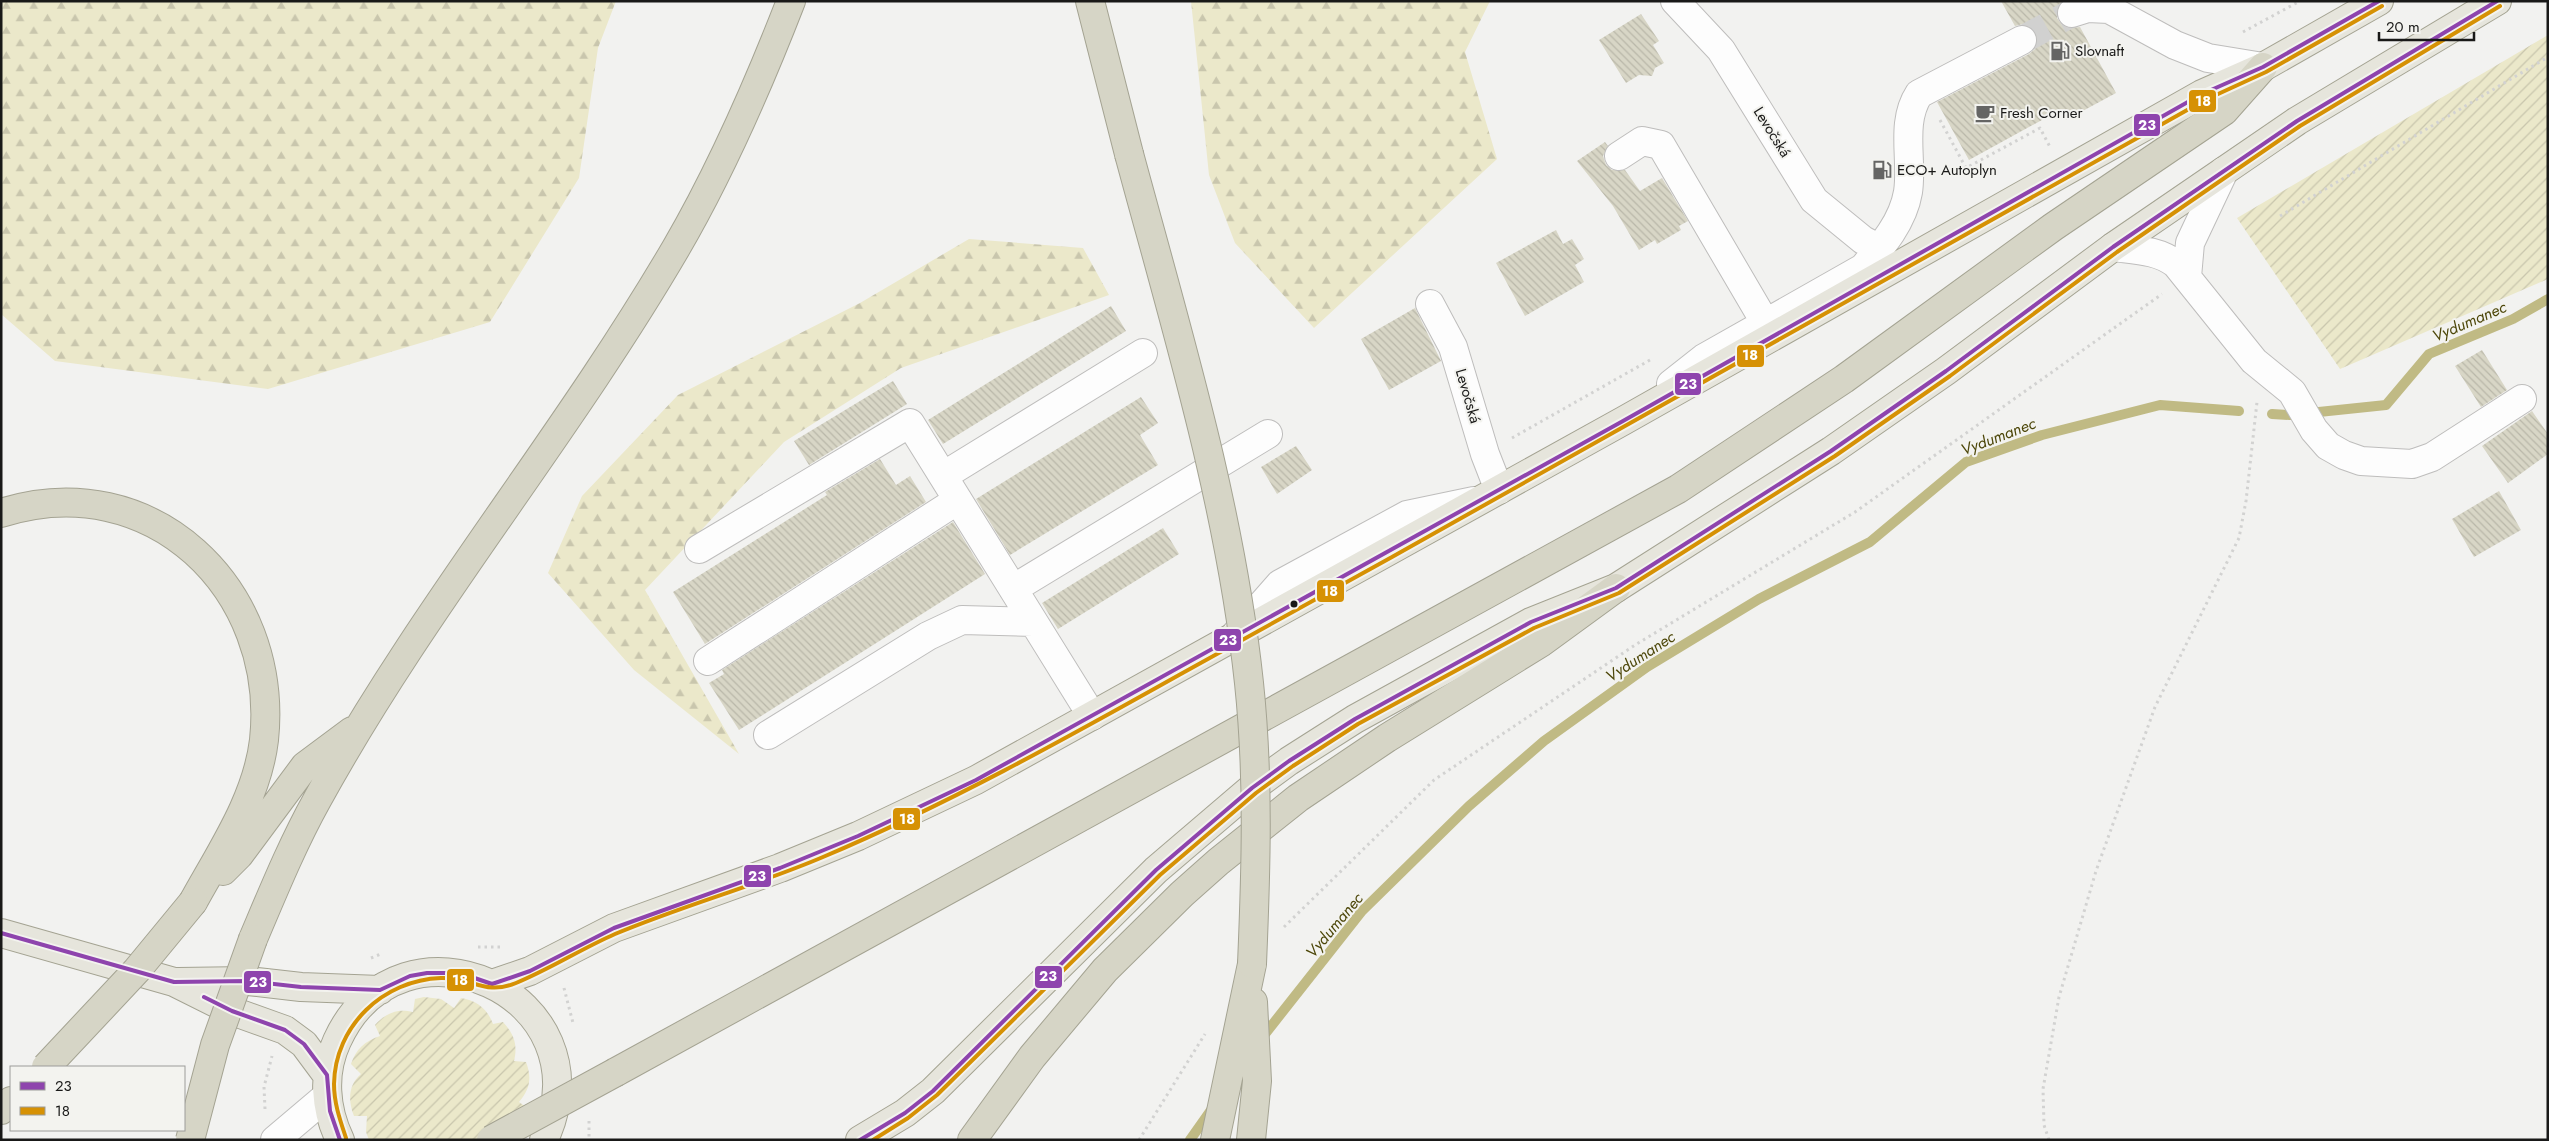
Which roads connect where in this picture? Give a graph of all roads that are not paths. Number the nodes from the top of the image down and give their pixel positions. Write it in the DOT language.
graph roads {
  1 [pos="791,1"];
  2 [pos="1090,1"];
  3 [pos="1675,1"];
  4 [pos="2379,1"];
  5 [pos="2496,1"];
  6 [pos="2072,13"];
  7 [pos="2022,40"];
  8 [pos="2263,67"];
  9 [pos="1619,156"];
  10 [pos="2224,172"];
  11 [pos="2114,247"];
  12 [pos="1880,249"];
  13 [pos="2187,277"];
  14 [pos="1430,304"];
  15 [pos="1766,324"];
  16 [pos="1143,353"];
  17 [pos="2522,399"];
  18 [pos="1623,420"];
  19 [pos="1268,434"];
  20 [pos="943,476"];
  21 [pos="1491,494"];
  22 [pos="958,500"];
  23 [pos="1,514"];
  24 [pos="699,549"];
  25 [pos="1616,588"];
  26 [pos="1013,589"];
  27 [pos="1034,622"];
  28 [pos="708,661"];
  29 [pos="1092,716"];
  30 [pos="363,722"];
  31 [pos="768,735"];
  32 [pos="193,902"];
  33 [pos="1,933"];
  34 [pos="1252,964"];
  35 [pos="174,982"];
  36 [pos="492,984"];
  37 [pos="380,990"];
  38 [pos="47,1066"];
  39 [pos="327,1086"];
  40 [pos="901,1115"];
  41 [pos="190,1140"];
  42 [pos="275,1140"];
  43 [pos="340,1140"];
  44 [pos="491,1140"];
  45 [pos="544,1140"];
  46 [pos="860,1140"];
  47 [pos="876,1140"];
  48 [pos="972,1140"];
  49 [pos="1215,1140"];
  50 [pos="1251,1140"];
  1 -- 30 [label="highway"];
  2 -- 34 [label="highway, bridge"];
  3 -- 12 [label="street, Levočská"];
  4 -- 8 [label="main road"];
  5 -- 10 [label="main road"];
  6 -- 8 [label="street"];
  7 -- 12 [label="street"];
  8 -- 18 [label="main road"];
  8 -- 44 [label="highway, bridge"];
  9 -- 15 [label="street"];
  10 -- 11 [label="main road"];
  10 -- 13 [label="street"];
  11 -- 13 [label="street"];
  11 -- 25 [label="main road"];
  12 -- 15 [label="street"];
  13 -- 17 [label="street"];
  14 -- 21 [label="street, Levočská"];
  15 -- 18 [label="street"];
  16 -- 20 [label="street"];
  18 -- 21 [label="main road"];
  19 -- 26 [label="street"];
  20 -- 22 [label="street"];
  20 -- 24 [label="street"];
  21 -- 29 [label="main road"];
  22 -- 26 [label="street"];
  22 -- 28 [label="street"];
  23 -- 32 [label="highway"];
  25 -- 40 [label="main road"];
  25 -- 48 [label="highway"];
  26 -- 27 [label="street"];
  27 -- 29 [label="street"];
  27 -- 31 [label="street"];
  29 -- 36 [label="main road"];
  30 -- 32 [label="highway"];
  30 -- 41 [label="highway, bridge"];
  32 -- 38 [label="highway, bridge"];
  33 -- 35 [label="main road"];
  34 -- 49 [label="highway"];
  34 -- 50 [label="highway"];
  35 -- 37 [label="main road"];
  35 -- 39 [label="main road"];
  36 -- 37 [label="main road"];
  36 -- 45 [label="main road"];
  37 -- 39 [label="main road"];
  39 -- 42 [label="street"];
  39 -- 43 [label="main road"];
  40 -- 46 [label="main road"];
  40 -- 47 [label="street"];
}
